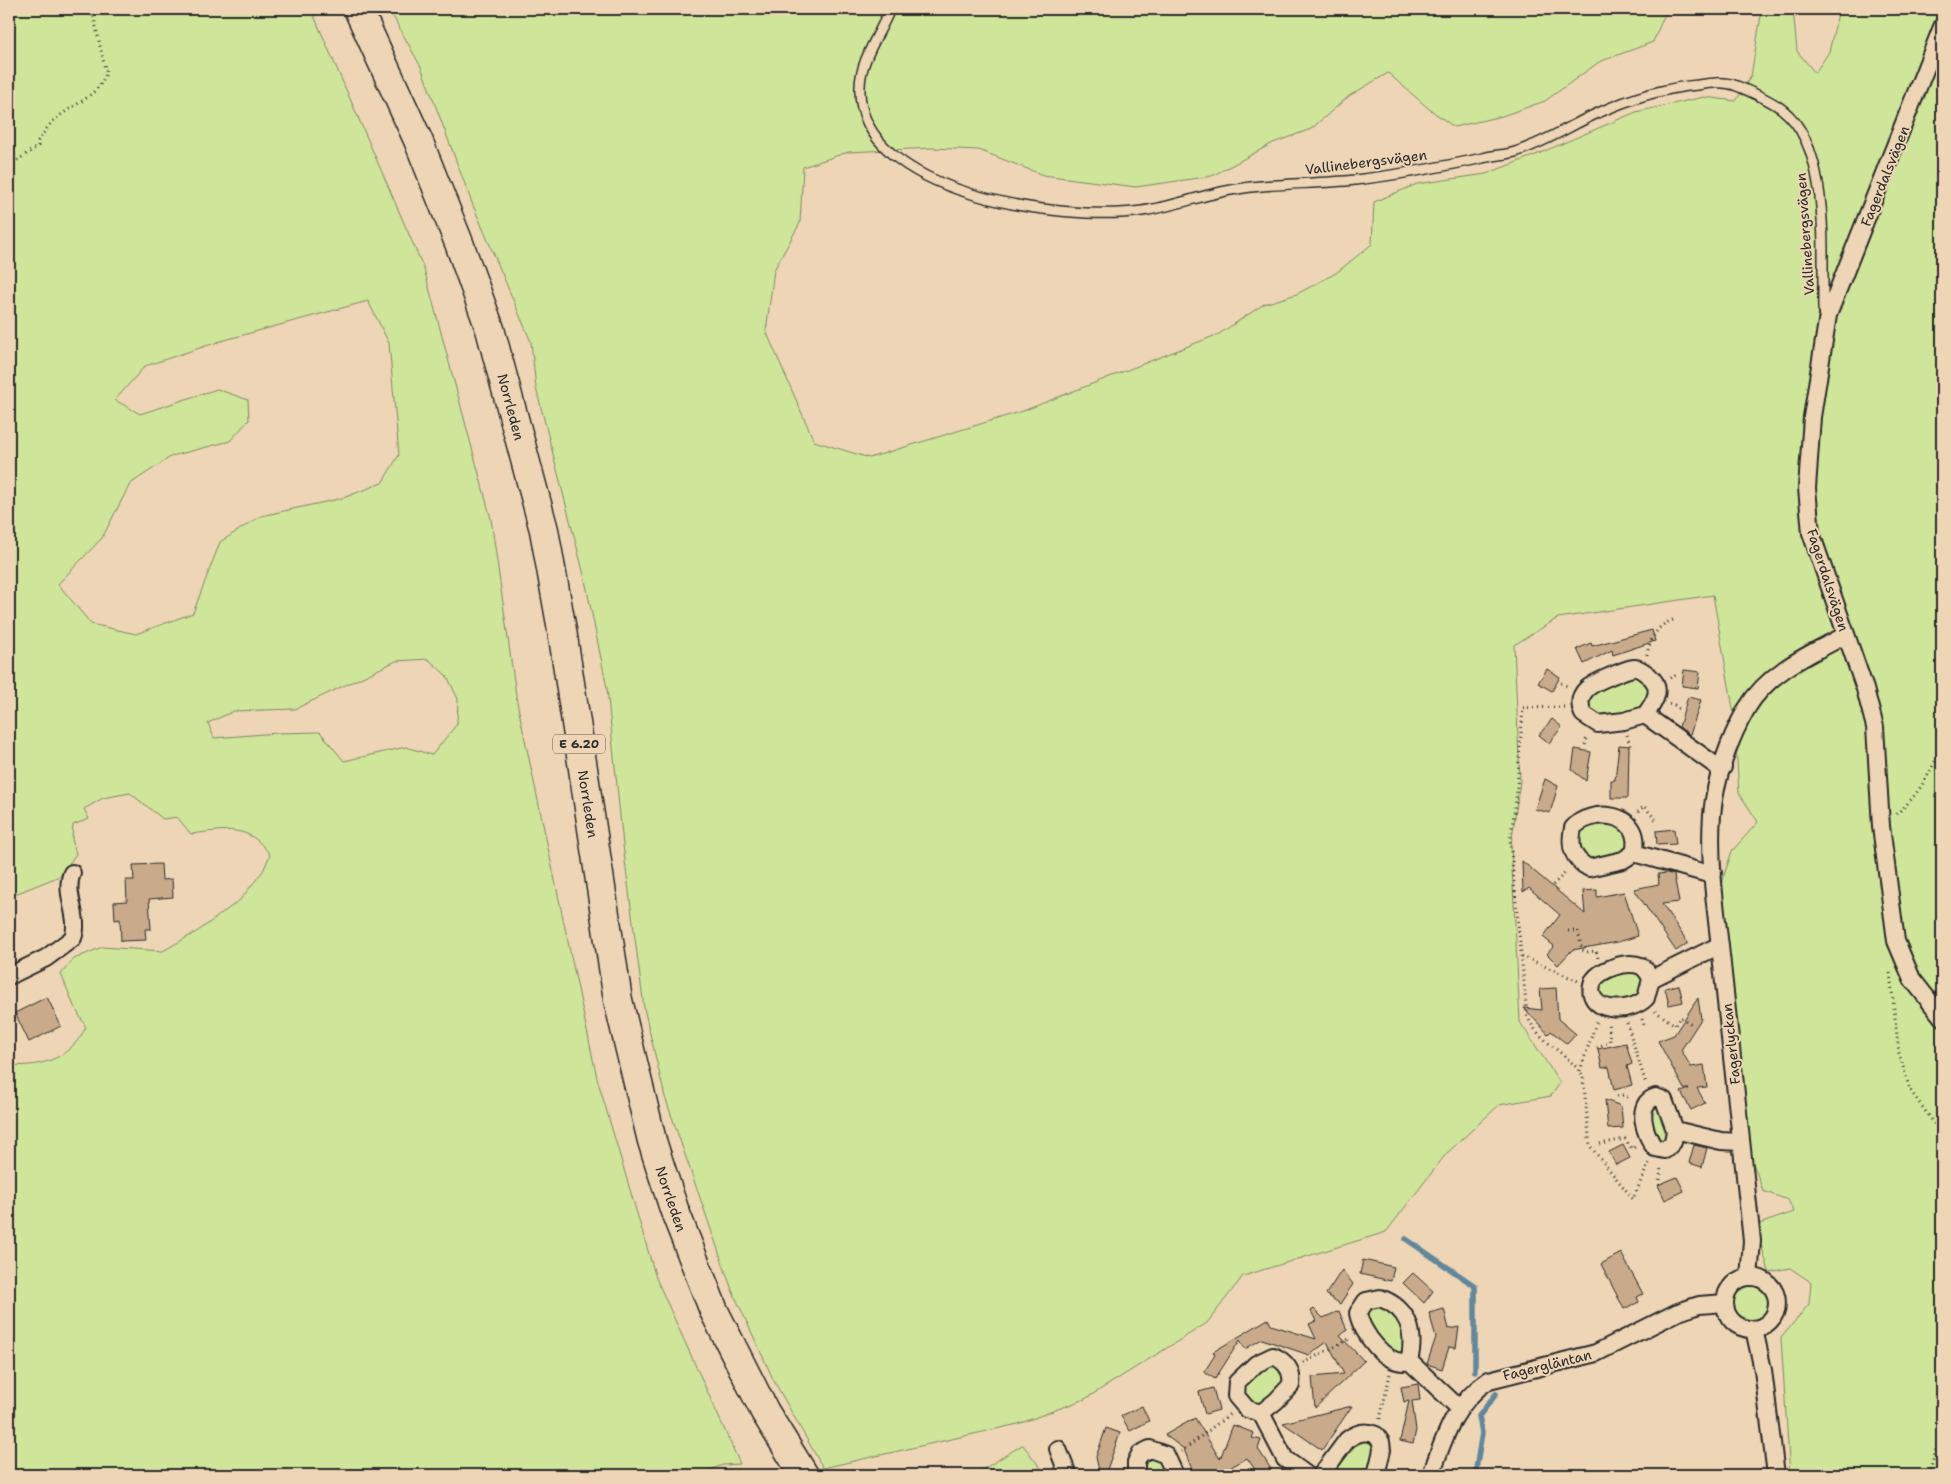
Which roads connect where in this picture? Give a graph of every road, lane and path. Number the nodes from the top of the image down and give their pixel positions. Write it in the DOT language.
graph roads {
  1 [pos="92,9"];
  2 [pos="358,9"];
  3 [pos="890,9"];
  4 [pos="1942,27"];
  5 [pos="9,166"];
  6 [pos="1828,315"];
  7 [pos="1673,620"];
  8 [pos="1846,635"];
  9 [pos="1645,673"];
  10 [pos="1580,706"];
  11 [pos="1645,715"];
  12 [pos="1942,748"];
  13 [pos="1723,767"];
  14 [pos="1881,826"];
  15 [pos="1634,852"];
  16 [pos="72,873"];
  17 [pos="1713,873"];
  18 [pos="1568,931"];
  19 [pos="1896,941"];
  20 [pos="1720,945"];
  21 [pos="1521,956"];
  22 [pos="1601,971"];
  23 [pos="9,976"];
  24 [pos="1651,979"];
  25 [pos="1591,986"];
  26 [pos="1642,1001"];
  27 [pos="1610,1007"];
  28 [pos="1942,1017"];
  29 [pos="1693,1025"];
  30 [pos="1596,1048"];
  31 [pos="1580,1072"];
  32 [pos="1651,1099"];
  33 [pos="1675,1130"];
  34 [pos="1942,1134"];
  35 [pos="1741,1142"];
  36 [pos="1600,1144"];
  37 [pos="1653,1144"];
  38 [pos="1749,1277"];
  39 [pos="1725,1303"];
  40 [pos="1754,1329"];
  41 [pos="1365,1331"];
  42 [pos="1401,1360"];
  43 [pos="1290,1370"];
  44 [pos="1242,1405"];
  45 [pos="1459,1408"];
  46 [pos="1261,1413"];
  47 [pos="1942,1434"];
  48 [pos="1376,1435"];
  49 [pos="1058,1449"];
  50 [pos="1173,1468"];
  51 [pos="804,1475"];
  52 [pos="1068,1475"];
  53 [pos="1136,1475"];
  54 [pos="1307,1475"];
  55 [pos="1321,1475"];
  56 [pos="1376,1475"];
  57 [pos="1431,1475"];
  58 [pos="1776,1475"];
  59 [pos="1929,1475"];
  1 -- 5 [label="path"];
  2 -- 51 [label="highway, Norrleden / E 6.20"];
  3 -- 6 [label="lane, Vallinebergsvägen"];
  4 -- 6 [label="street, Fagerdalsvägen"];
  6 -- 8 [label="street, Fagerdalsvägen"];
  7 -- 9 [label="path"];
  8 -- 13 [label="street, Fagerlyckan"];
  8 -- 14 [label="street, Fagerdalsvägen"];
  9 -- 10 [label="street"];
  9 -- 11 [label="street"];
  10 -- 11 [label="street"];
  10 -- 21 [label="path"];
  11 -- 13 [label="street"];
  12 -- 14 [label="path"];
  13 -- 17 [label="street, Fagerlyckan"];
  14 -- 19 [label="street, Fagerdalsvägen"];
  15 -- 17 [label="street"];
  16 -- 23 [label="street"];
  17 -- 20 [label="street, Fagerlyckan"];
  18 -- 22 [label="path"];
  19 -- 28 [label="street, Fagerdalsvägen"];
  19 -- 34 [label="path"];
  20 -- 24 [label="street"];
  20 -- 35 [label="street, Fagerlyckan"];
  21 -- 25 [label="path"];
  21 -- 31 [label="path"];
  22 -- 24 [label="street"];
  22 -- 25 [label="street"];
  24 -- 26 [label="street"];
  25 -- 27 [label="street"];
  26 -- 27 [label="street"];
  26 -- 29 [label="path"];
  27 -- 30 [label="path"];
  27 -- 31 [label="path"];
  27 -- 32 [label="path"];
  31 -- 37 [label="path"];
  32 -- 33 [label="street"];
  32 -- 37 [label="street"];
  33 -- 35 [label="street"];
  33 -- 37 [label="street"];
  35 -- 38 [label="street, Fagerlyckan"];
  36 -- 37 [label="path"];
  38 -- 39 [label="street"];
  38 -- 40 [label="street"];
  39 -- 40 [label="street"];
  39 -- 45 [label="street, Fagergläntan"];
  40 -- 58 [label="street"];
  41 -- 42 [label="street"];
  41 -- 42 [label="street"];
  41 -- 43 [label="path"];
  42 -- 45 [label="street"];
  42 -- 48 [label="path"];
  43 -- 44 [label="street"];
  43 -- 46 [label="street"];
  44 -- 46 [label="street"];
  44 -- 50 [label="path"];
  45 -- 57 [label="street, Fagergläntan"];
  46 -- 54 [label="street"];
  47 -- 59 [label="path"];
  48 -- 55 [label="street"];
  48 -- 56 [label="street"];
  49 -- 52 [label="street"];
  50 -- 53 [label="street"];
}
